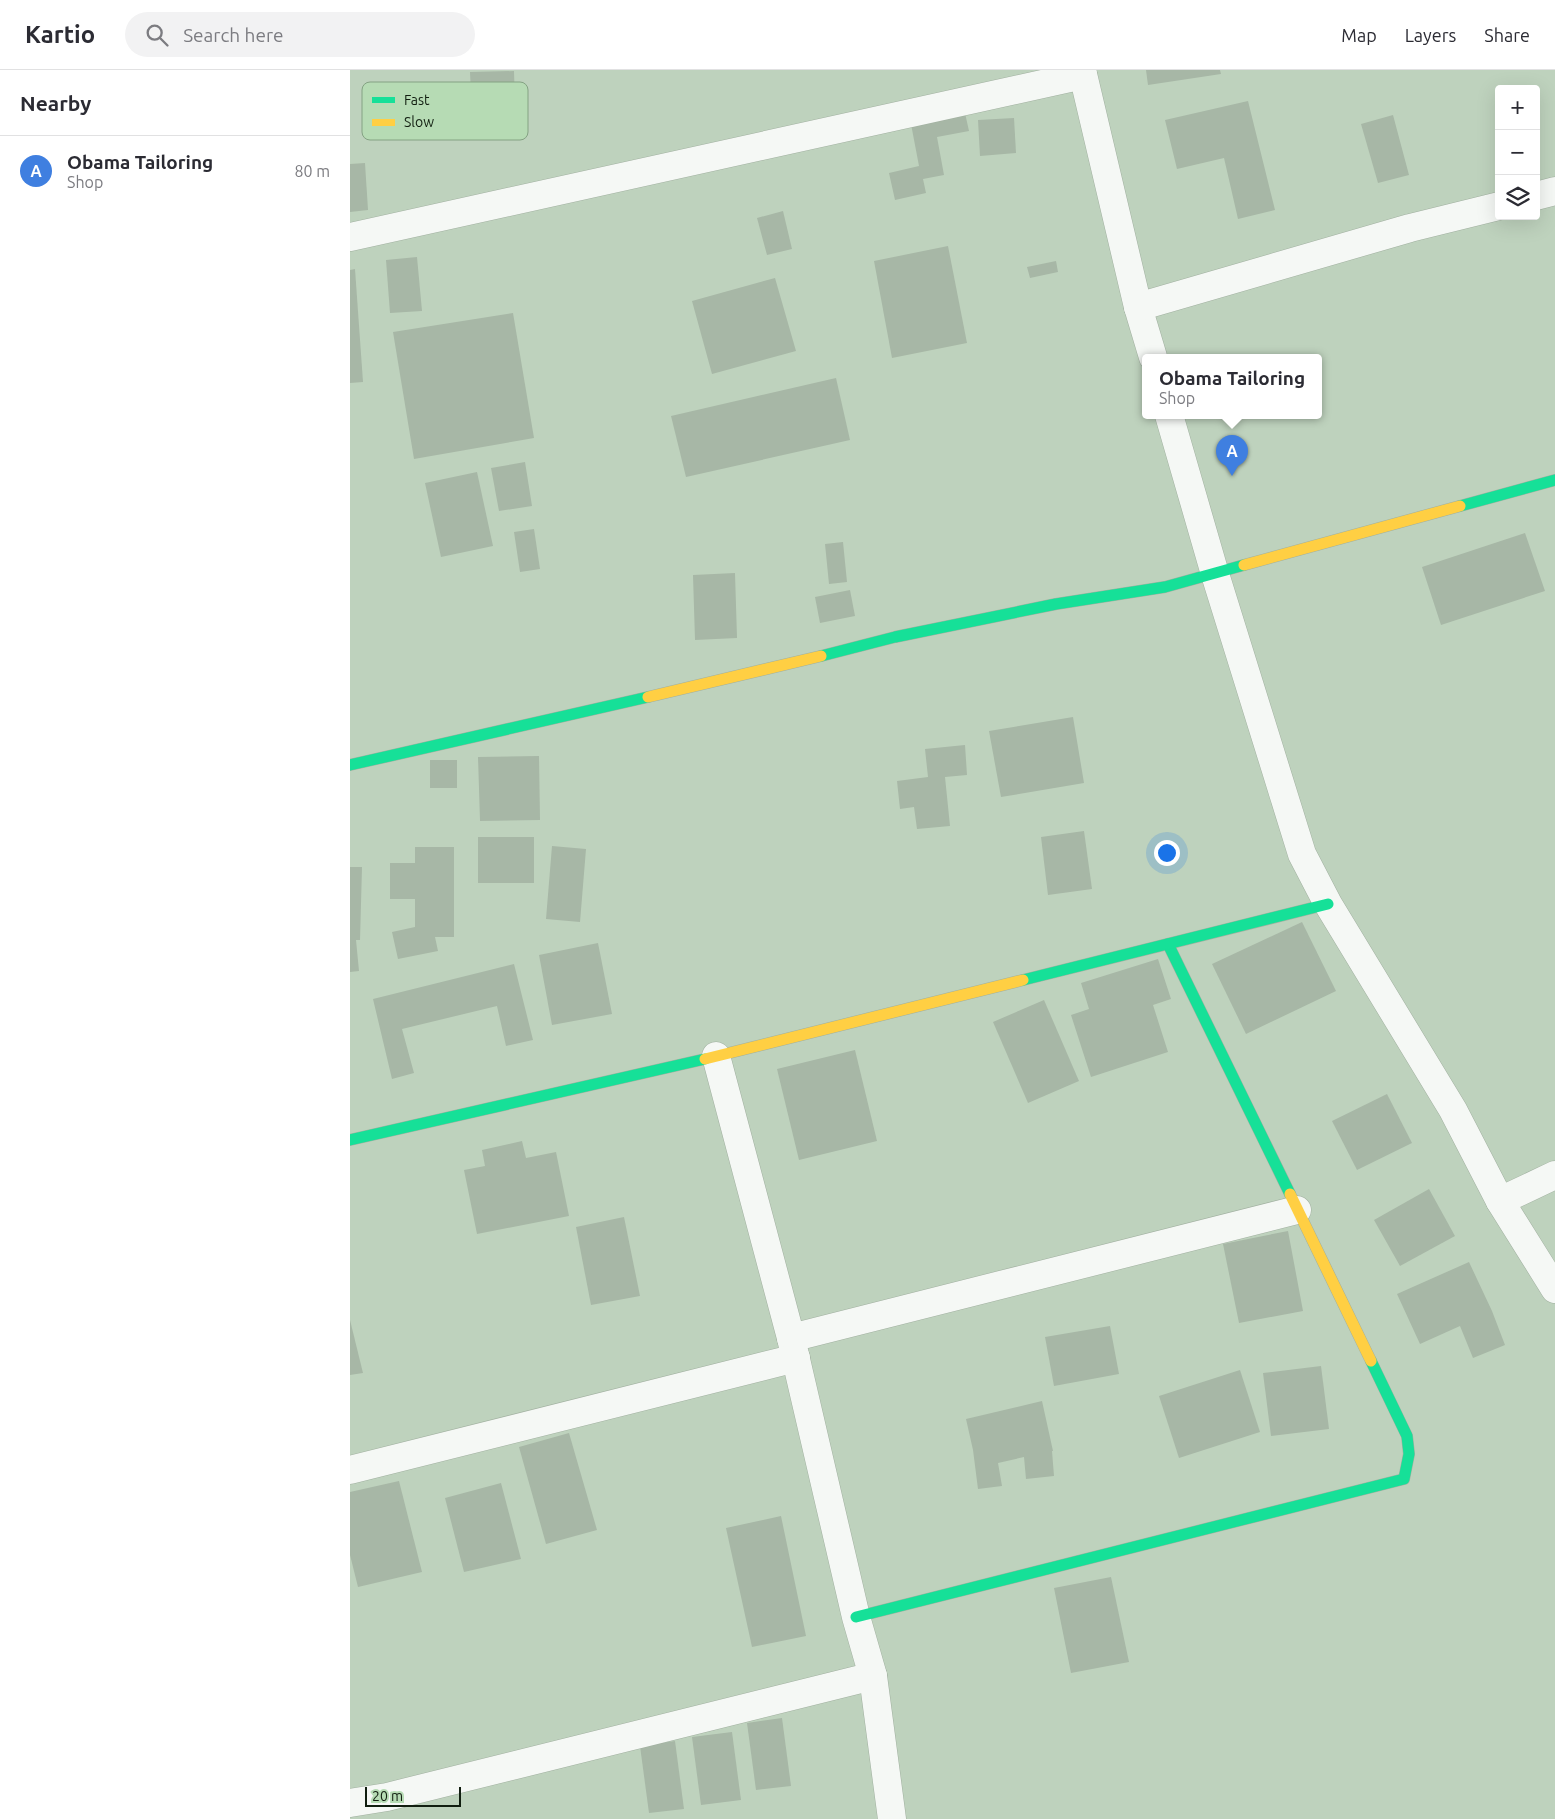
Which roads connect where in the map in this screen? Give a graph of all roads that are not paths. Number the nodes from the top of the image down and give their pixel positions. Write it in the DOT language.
graph roads {
  1 [pos="1083,73"];
  2 [pos="1555,191"];
  3 [pos="1540,195"];
  4 [pos="1495,207"];
  5 [pos="350,237"];
  6 [pos="1138,307"];
  7 [pos="1152,354"];
  8 [pos="1170,419"];
  9 [pos="1555,480"];
  10 [pos="1215,574"];
  11 [pos="350,765"];
  12 [pos="1328,904"];
  13 [pos="1168,944"];
  14 [pos="716,1056"];
  15 [pos="350,1140"];
  16 [pos="1555,1175"];
  17 [pos="1500,1201"];
  18 [pos="1297,1210"];
  19 [pos="1555,1290"];
  20 [pos="793,1348"];
  21 [pos="350,1470"];
  22 [pos="856,1617"];
  23 [pos="873,1676"];
  24 [pos="350,1803"];
  25 [pos="892,1819"];
  1 -- 5 [label="street"];
  1 -- 6 [label="street"];
  2 -- 3 [label="street"];
  4 -- 6 [label="street"];
  6 -- 7 [label="street"];
  8 -- 10 [label="street"];
  9 -- 10 [label="street"];
  10 -- 11 [label="street"];
  10 -- 12 [label="street"];
  12 -- 13 [label="street"];
  12 -- 17 [label="street"];
  13 -- 14 [label="street"];
  13 -- 18 [label="street"];
  14 -- 15 [label="street"];
  14 -- 20 [label="street"];
  16 -- 17 [label="street"];
  17 -- 19 [label="street"];
  18 -- 20 [label="street"];
  18 -- 22 [label="street"];
  20 -- 21 [label="street"];
  20 -- 22 [label="street"];
  22 -- 23 [label="street"];
  23 -- 24 [label="street"];
  23 -- 25 [label="street"];
}
